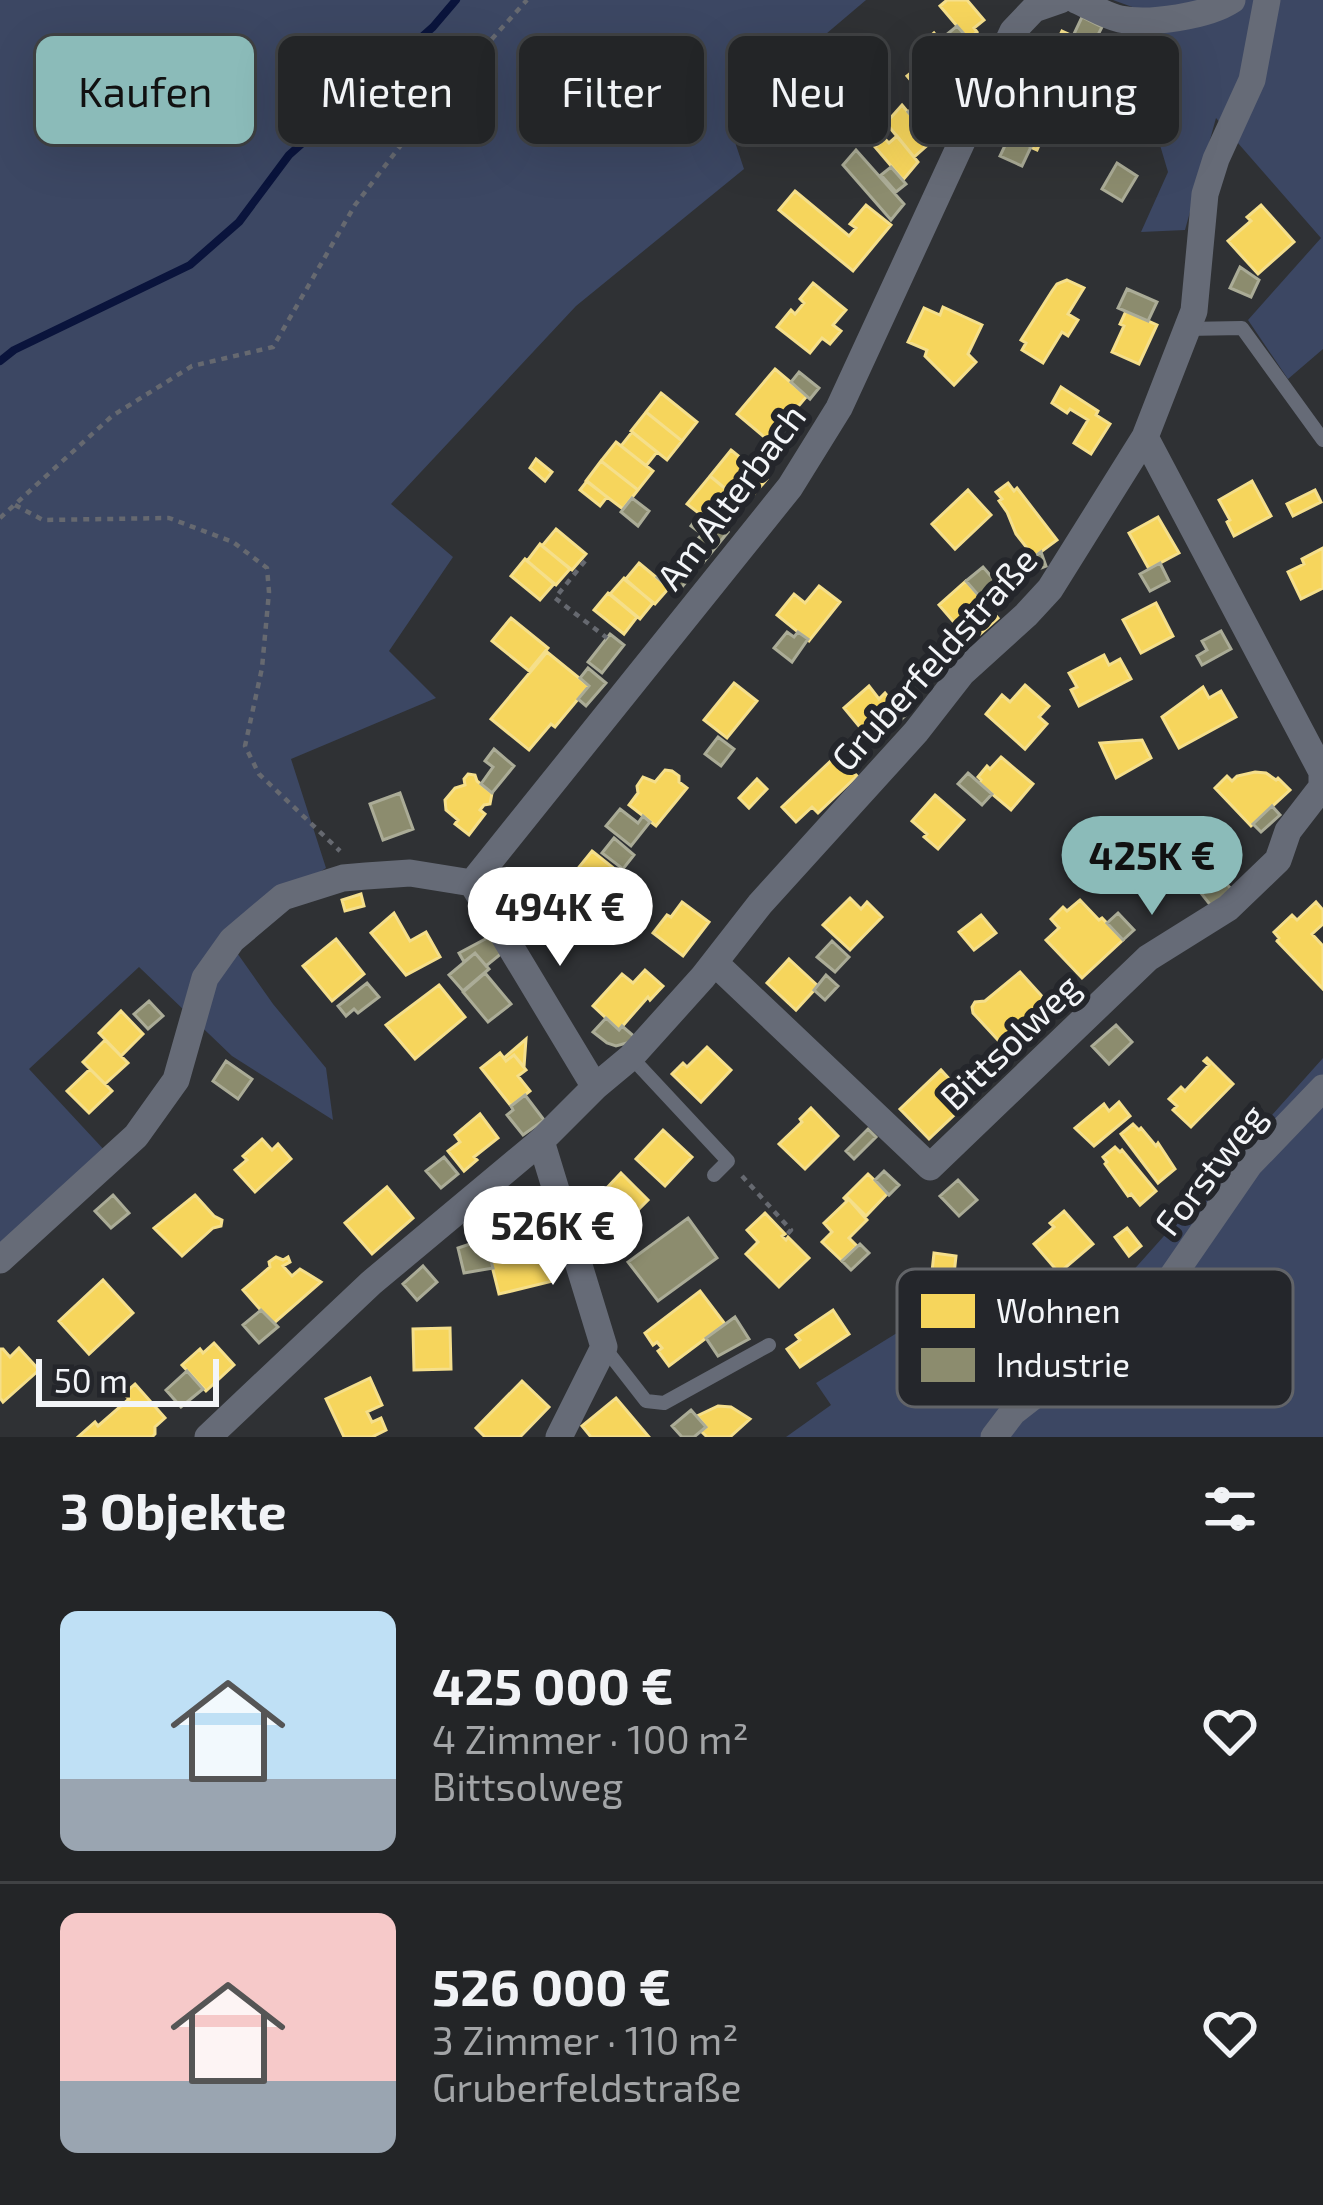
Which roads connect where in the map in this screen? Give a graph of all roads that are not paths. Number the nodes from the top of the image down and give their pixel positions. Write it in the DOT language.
graph roads {
  1 [pos="1060,0"];
  2 [pos="1076,0"];
  3 [pos="1232,0"];
  4 [pos="1267,0"];
  5 [pos="1186,329"];
  6 [pos="1144,437"];
  7 [pos="1323,440"];
  8 [pos="472,883"];
  9 [pos="715,963"];
  10 [pos="631,1057"];
  11 [pos="595,1088"];
  12 [pos="1323,1088"];
  13 [pos="541,1141"];
  14 [pos="714,1175"];
  15 [pos="0,1260"];
  16 [pos="1177,1269"];
  17 [pos="770,1345"];
  18 [pos="604,1347"];
  19 [pos="1019,1407"];
  20 [pos="208,1437"];
  21 [pos="559,1437"];
  22 [pos="994,1437"];
  1 -- 8 [label="street, Am Alterbach"];
  2 -- 3 [label="street"];
  4 -- 5 [label="street, Gruberfeldstraße"];
  5 -- 6 [label="street, Gruberfeldstraße"];
  5 -- 7 [label="lane"];
  6 -- 9 [label="street, Gruberfeldstraße"];
  6 -- 9 [label="street, Bittsolweg"];
  8 -- 11 [label="street"];
  8 -- 15 [label="street"];
  9 -- 10 [label="street, Gruberfeldstraße"];
  10 -- 11 [label="street, Gruberfeldstraße"];
  10 -- 14 [label="lane"];
  11 -- 13 [label="street, Gruberfeldstraße"];
  12 -- 16 [label="street, Forstweg"];
  13 -- 18 [label="street"];
  13 -- 20 [label="street, Gruberfeldstraße"];
  17 -- 18 [label="lane"];
  18 -- 21 [label="street"];
  19 -- 22 [label="street, Forstweg"];
}
